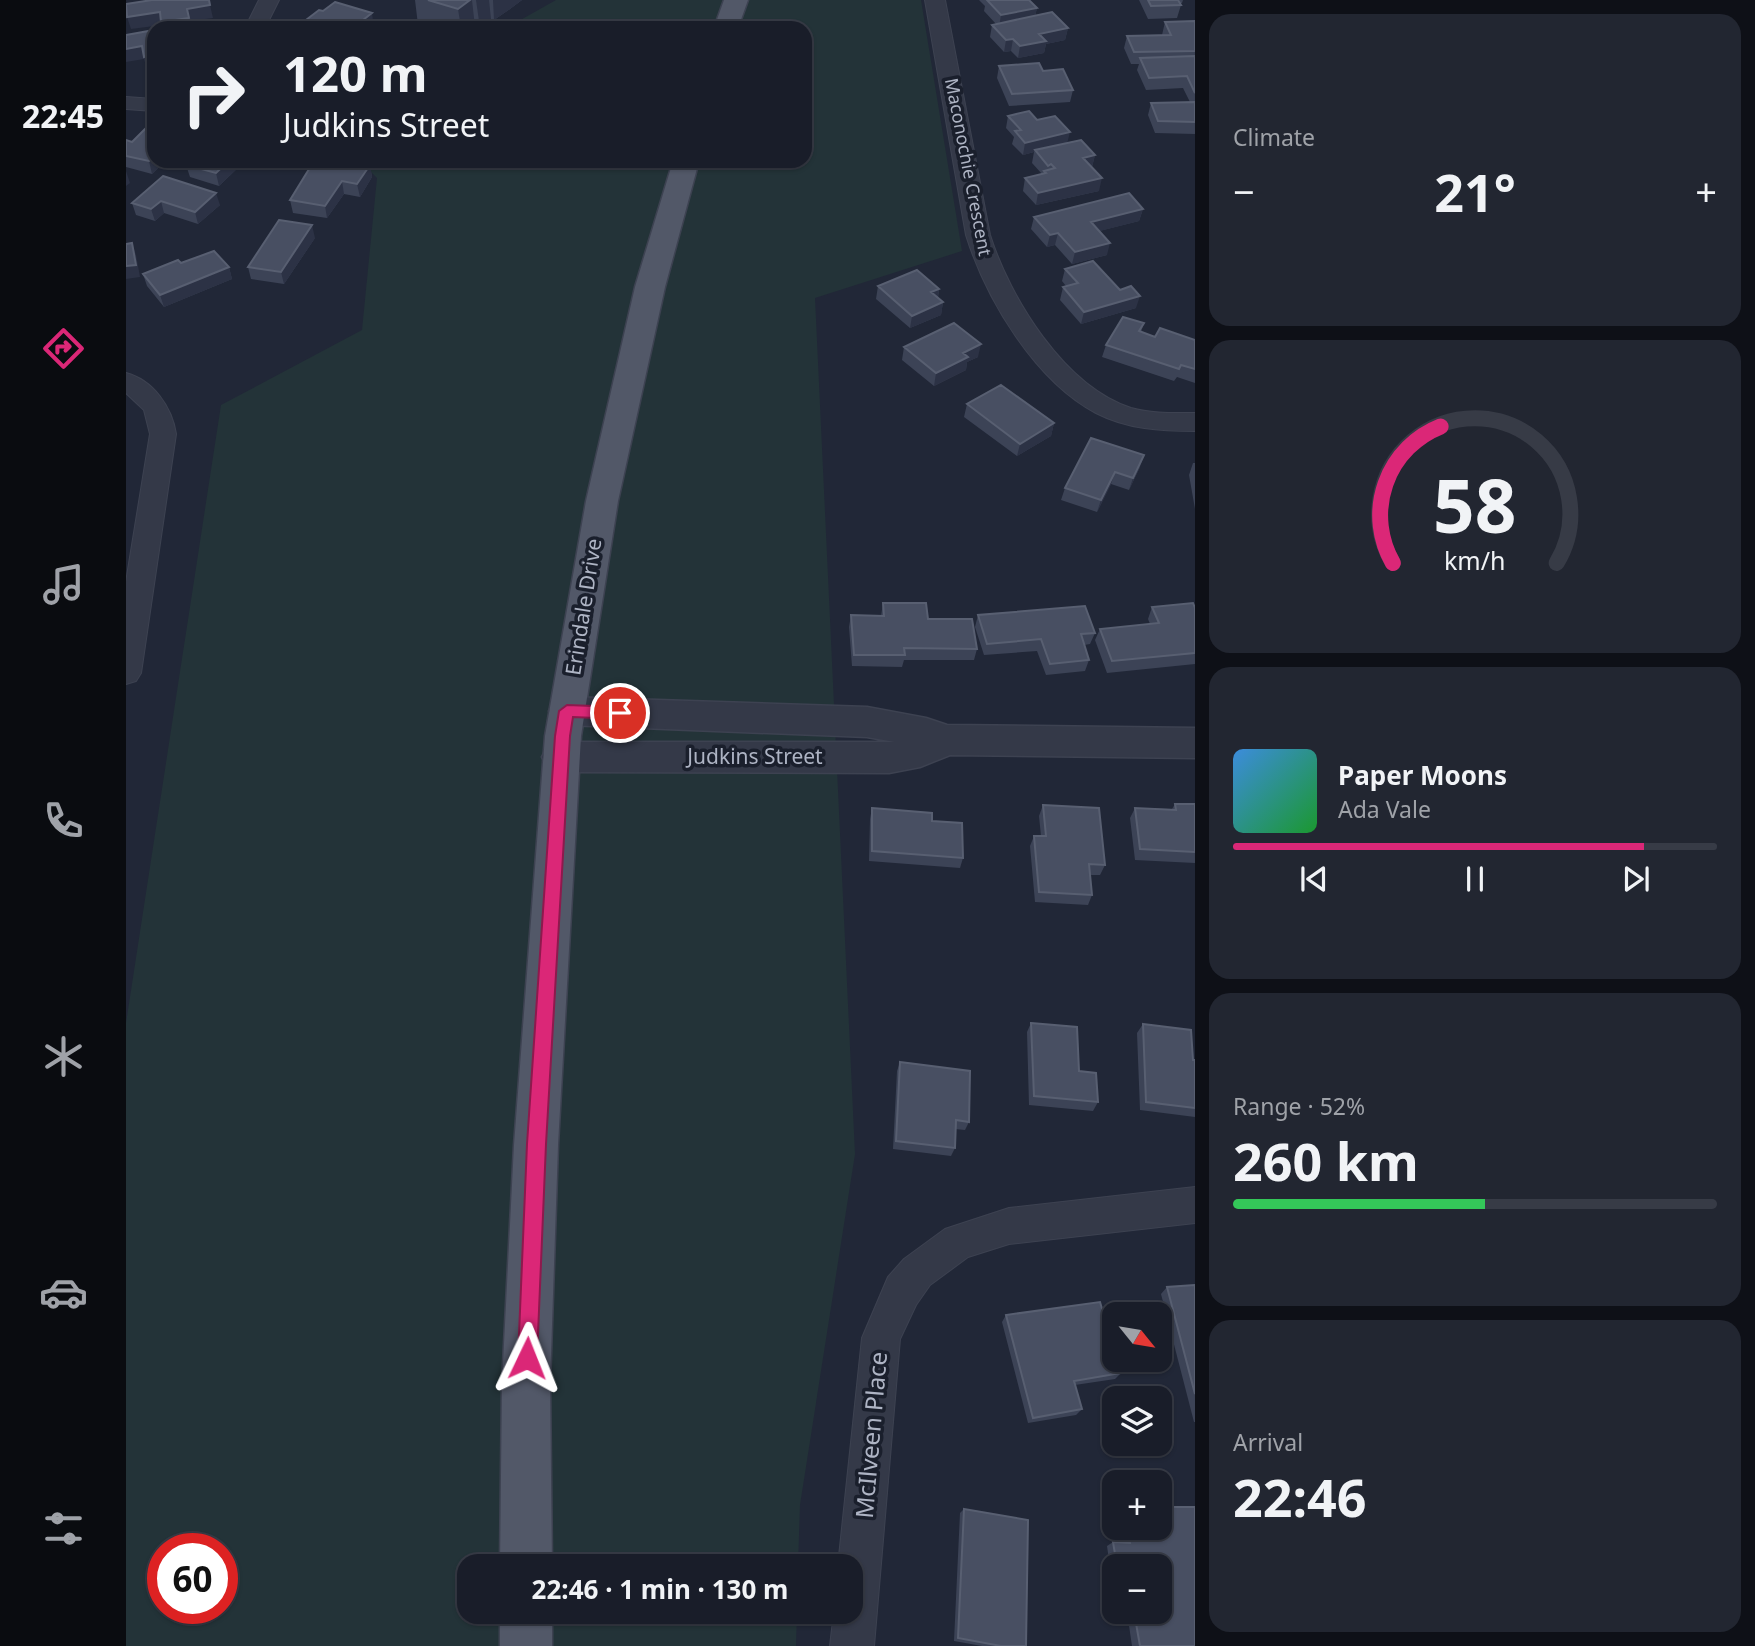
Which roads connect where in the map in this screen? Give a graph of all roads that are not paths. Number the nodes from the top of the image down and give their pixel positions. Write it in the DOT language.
graph roads {
  1 [pos="269,0"];
  2 [pos="736,0"];
  3 [pos="935,0"];
  4 [pos="258,21"];
  5 [pos="728,21"];
  6 [pos="126,103"];
  7 [pos="147,104"];
  8 [pos="683,168"];
  9 [pos="126,381"];
  10 [pos="1195,422"];
  11 [pos="126,673"];
  12 [pos="567,711"];
  13 [pos="946,740"];
  14 [pos="1195,743"];
  15 [pos="561,757"];
  16 [pos="1195,1206"];
  17 [pos="526,1554"];
  18 [pos="526,1624"];
  19 [pos="526,1646"];
  20 [pos="852,1646"];
  1 -- 4 [label="street"];
  2 -- 5 [label="main road"];
  3 -- 10 [label="street, Maconochie Crescent"];
  6 -- 7 [label="street"];
  8 -- 12 [label="main road, Erindale Drive"];
  9 -- 11 [label="street"];
  12 -- 13 [label="street, Judkins Street"];
  12 -- 15 [label="main road, Erindale Drive"];
  13 -- 14 [label="street, Judkins Street"];
  13 -- 15 [label="street, Judkins Street"];
  15 -- 17 [label="main road, Erindale Drive"];
  16 -- 20 [label="street, McIlveen Place"];
  18 -- 19 [label="main road"];
}
